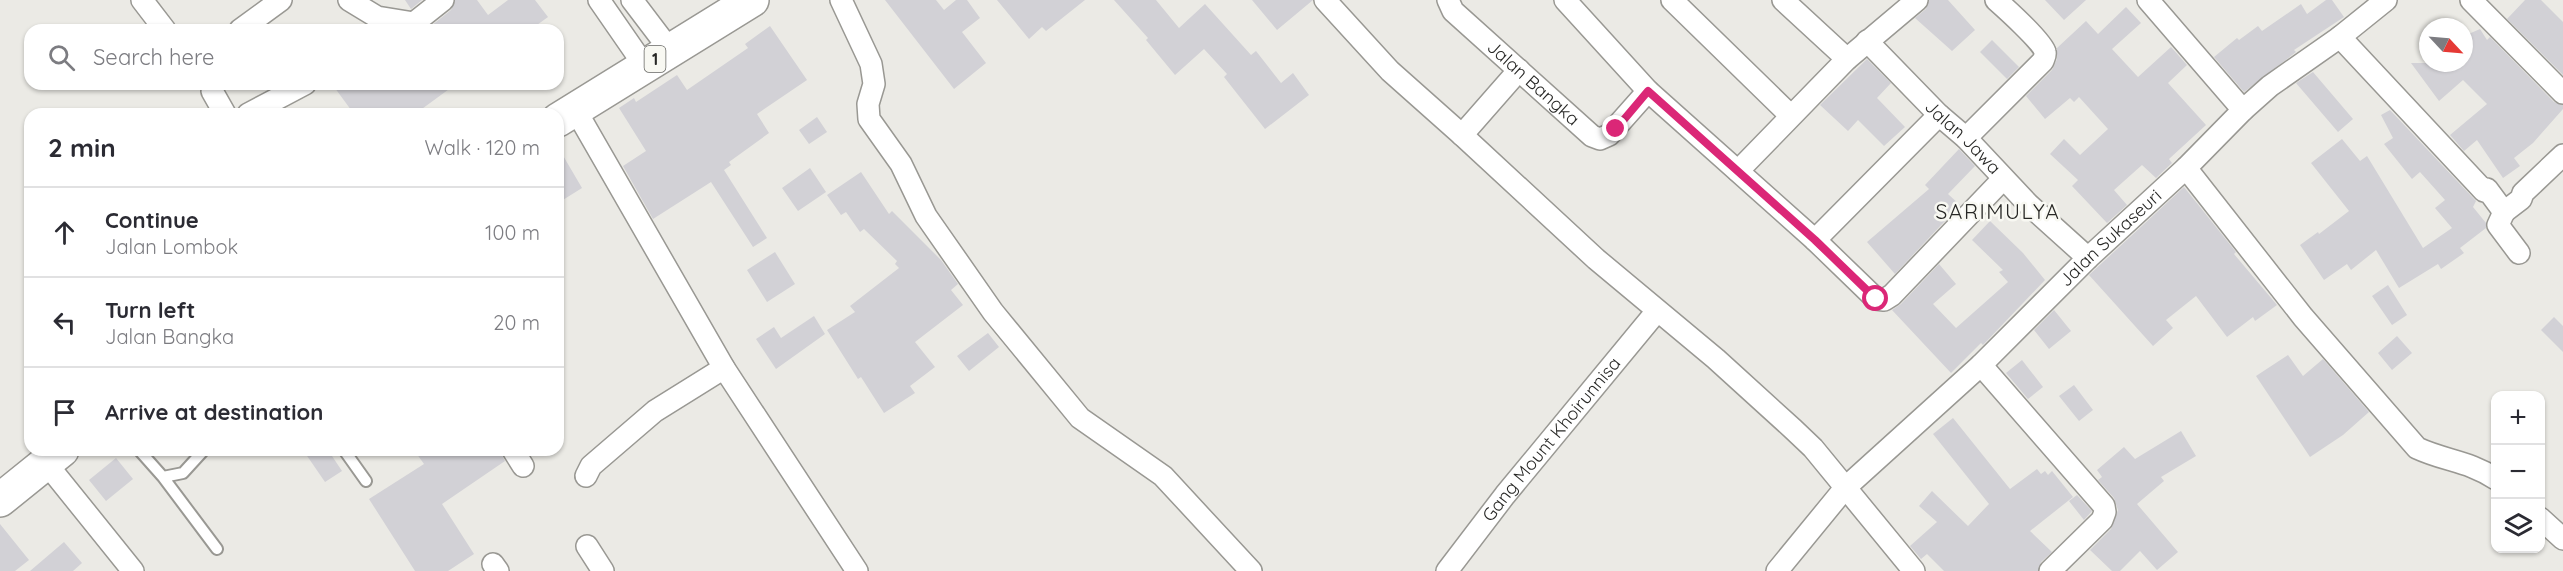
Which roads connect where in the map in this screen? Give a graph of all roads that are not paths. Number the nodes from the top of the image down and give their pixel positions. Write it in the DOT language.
graph roads {
  1 [pos="142,0"];
  2 [pos="281,0"];
  3 [pos="350,0"];
  4 [pos="443,0"];
  5 [pos="598,0"];
  6 [pos="632,0"];
  7 [pos="752,0"];
  8 [pos="840,0"];
  9 [pos="1325,0"];
  10 [pos="1565,0"];
  11 [pos="1672,0"];
  12 [pos="1783,0"];
  13 [pos="1996,0"];
  14 [pos="2148,0"];
  15 [pos="2386,0"];
  16 [pos="2470,0"];
  17 [pos="1908,3"];
  18 [pos="1455,4"];
  19 [pos="160,24"];
  20 [pos="248,24"];
  21 [pos="399,24"];
  22 [pos="412,24"];
  23 [pos="2340,37"];
  24 [pos="1867,41"];
  25 [pos="657,58"];
  26 [pos="1847,59"];
  27 [pos="1519,70"];
  28 [pos="294,90"];
  29 [pos="212,91"];
  30 [pos="1648,91"];
  31 [pos="2563,93"];
  32 [pos="222,108"];
  33 [pos="259,108"];
  34 [pos="2242,110"];
  35 [pos="567,115"];
  36 [pos="1791,115"];
  37 [pos="1939,115"];
  38 [pos="1462,135"];
  39 [pos="1966,138"];
  40 [pos="2563,155"];
  41 [pos="2186,168"];
  42 [pos="1738,171"];
  43 [pos="2003,178"];
  44 [pos="2504,212"];
  45 [pos="1815,240"];
  46 [pos="2519,253"];
  47 [pos="2088,258"];
  48 [pos="1658,311"];
  49 [pos="1981,365"];
  50 [pos="724,368"];
  51 [pos="54,456"];
  52 [pos="144,456"];
  53 [pos="199,456"];
  54 [pos="348,456"];
  55 [pos="586,476"];
  56 [pos="2491,476"];
  57 [pos="163,477"];
  58 [pos="366,482"];
  59 [pos="1845,488"];
  60 [pos="0,500"];
  61 [pos="2545,522"];
  62 [pos="2563,539"];
  63 [pos="587,546"];
  64 [pos="217,549"];
  65 [pos="133,571"];
  66 [pos="603,571"];
  67 [pos="857,571"];
  68 [pos="1251,571"];
  69 [pos="1447,571"];
  70 [pos="1777,571"];
  71 [pos="1914,571"];
  72 [pos="2050,571"];
  1 -- 19 [label="street"];
  2 -- 20 [label="street"];
  3 -- 21 [label="street"];
  4 -- 22 [label="street"];
  5 -- 25 [label="street"];
  6 -- 25 [label="street"];
  7 -- 25 [label="highway, 1"];
  8 -- 68 [label="street"];
  9 -- 38 [label="street"];
  10 -- 30 [label="street"];
  11 -- 36 [label="street"];
  12 -- 26 [label="street"];
  13 -- 39 [label="street"];
  14 -- 34 [label="street"];
  15 -- 23 [label="street, Jalan Sukaseuri"];
  16 -- 31 [label="street"];
  17 -- 24 [label="street"];
  18 -- 27 [label="street, Jalan Bangka"];
  23 -- 34 [label="street, Jalan Sukaseuri"];
  23 -- 44 [label="street"];
  24 -- 26 [label="street"];
  24 -- 37 [label="street, Jalan Jawa"];
  25 -- 35 [label="highway, 1"];
  26 -- 36 [label="street"];
  27 -- 30 [label="street, Jalan Bangka"];
  27 -- 38 [label="street"];
  28 -- 33 [label="street"];
  29 -- 32 [label="street"];
  30 -- 42 [label="street"];
  34 -- 41 [label="street, Jalan Sukaseuri"];
  35 -- 50 [label="street"];
  36 -- 42 [label="street"];
  37 -- 39 [label="street, Jalan Jawa"];
  37 -- 45 [label="street"];
  38 -- 48 [label="street"];
  39 -- 43 [label="street, Jalan Jawa"];
  40 -- 44 [label="street"];
  41 -- 47 [label="street, Jalan Sukaseuri"];
  41 -- 56 [label="street"];
  42 -- 45 [label="street"];
  43 -- 45 [label="street"];
  43 -- 47 [label="street, Jalan Jawa"];
  44 -- 46 [label="street"];
  47 -- 49 [label="street, Jalan Sukaseuri"];
  48 -- 59 [label="street"];
  48 -- 69 [label="street, Gang Mount Khoirunnisa"];
  49 -- 59 [label="street, Jalan Sukaseuri"];
  49 -- 72 [label="street"];
  50 -- 55 [label="street"];
  50 -- 67 [label="street"];
  51 -- 60 [label="highway"];
  51 -- 65 [label="street"];
  52 -- 57 [label="lane"];
  53 -- 57 [label="lane"];
  54 -- 58 [label="lane"];
  57 -- 64 [label="lane"];
  59 -- 70 [label="street, Jalan Sukaseuri"];
  59 -- 71 [label="street"];
  61 -- 62 [label="street"];
  63 -- 66 [label="street"];
}
